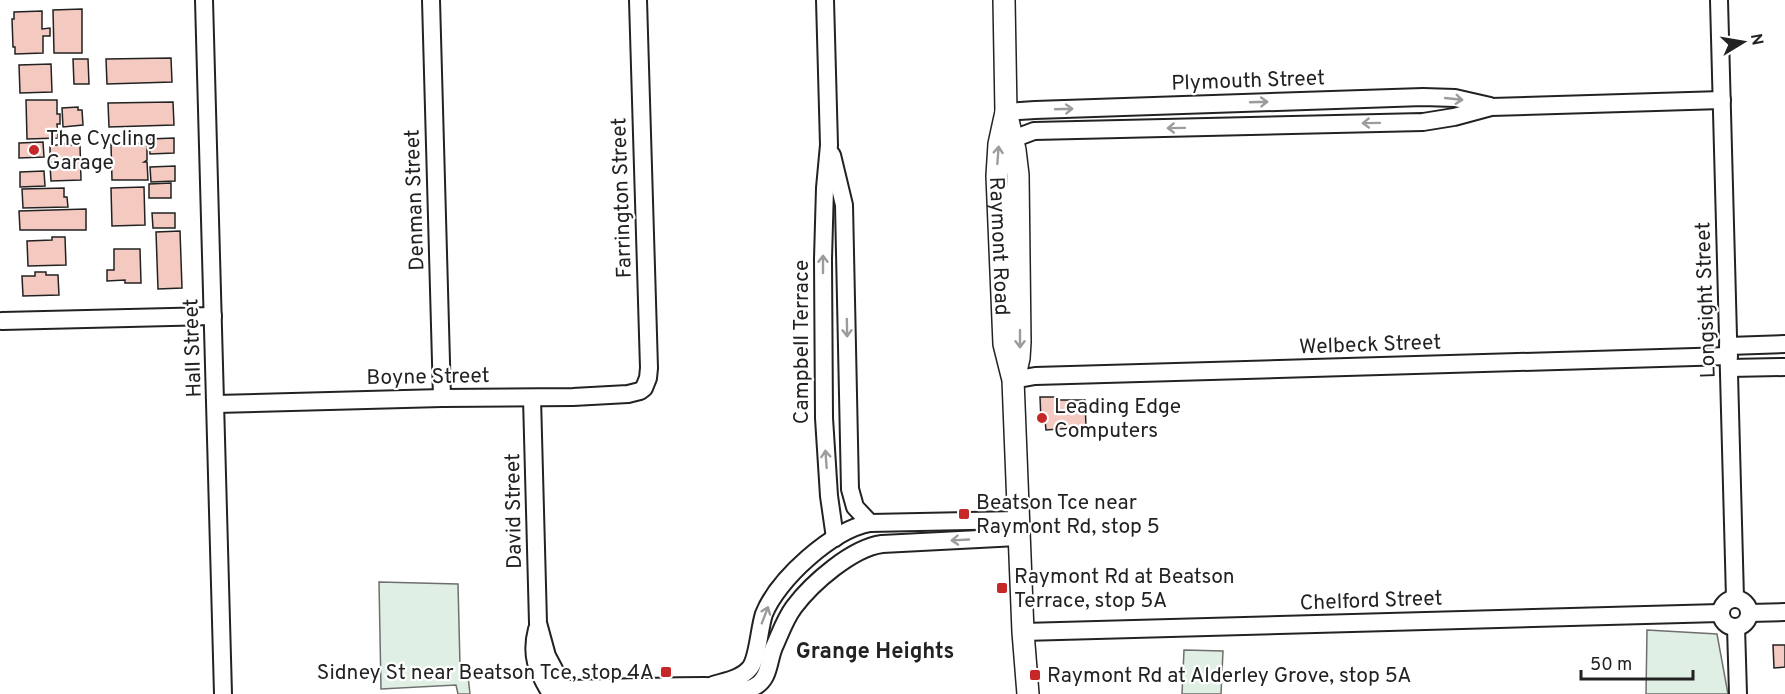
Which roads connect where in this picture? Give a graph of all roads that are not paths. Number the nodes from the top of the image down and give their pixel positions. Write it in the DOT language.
graph roads {
  1 [pos="204,0"];
  2 [pos="431,0"];
  3 [pos="638,0"];
  4 [pos="825,0"];
  5 [pos="1004,0"];
  6 [pos="1719,0"];
  7 [pos="1722,100"];
  8 [pos="1491,107"];
  9 [pos="1006,112"];
  10 [pos="1013,139"];
  11 [pos="829,145"];
  12 [pos="213,316"];
  13 [pos="0,320"];
  14 [pos="1785,344"];
  15 [pos="1729,357"];
  16 [pos="1785,367"];
  17 [pos="1013,380"];
  18 [pos="640,391"];
  19 [pos="442,398"];
  20 [pos="532,398"];
  21 [pos="216,404"];
  22 [pos="850,486"];
  23 [pos="829,492"];
  24 [pos="927,523"];
  25 [pos="870,524"];
  26 [pos="1018,528"];
  27 [pos="835,538"];
  28 [pos="927,542"];
  29 [pos="1735,598"];
  30 [pos="1785,612"];
  31 [pos="1720,613"];
  32 [pos="1749,613"];
  33 [pos="1736,627"];
  34 [pos="1023,632"];
  35 [pos="747,670"];
  36 [pos="709,686"];
  37 [pos="756,690"];
  38 [pos="556,693"];
  39 [pos="223,694"];
  40 [pos="1015,694"];
  41 [pos="1028,694"];
  42 [pos="1738,694"];
  1 -- 12 [label="street, Hall Street"];
  2 -- 19 [label="street, Denman Street"];
  3 -- 18 [label="street, Farrington Street"];
  4 -- 11 [label="street, Campbell Terrace"];
  5 -- 9 [label="main road, Raymont Road"];
  6 -- 7 [label="street, Longsight Street"];
  7 -- 8 [label="street, Plymouth Street"];
  7 -- 15 [label="street, Longsight Street"];
  9 -- 8 [label="street, Plymouth Street, one-way"];
  8 -- 10 [label="street, Plymouth Street, one-way"];
  9 -- 10 [label="main road, Raymont Road"];
  17 -- 9 [label="main road, Raymont Road, one-way"];
  10 -- 17 [label="main road, Raymont Road, one-way"];
  11 -- 22 [label="street, Campbell Terrace, one-way"];
  23 -- 11 [label="street, Campbell Terrace, one-way"];
  12 -- 13 [label="street"];
  12 -- 21 [label="street, Hall Street"];
  14 -- 15 [label="street, Welbeck Street"];
  15 -- 16 [label="street, Welbeck Street"];
  15 -- 17 [label="street, Welbeck Street"];
  15 -- 29 [label="street, Longsight Street"];
  17 -- 26 [label="main road, Raymont Road"];
  18 -- 20 [label="street, Boyne Street"];
  19 -- 20 [label="street, Boyne Street"];
  19 -- 21 [label="street, Boyne Street"];
  20 -- 38 [label="street, David Street"];
  21 -- 39 [label="street, Hall Street"];
  22 -- 23 [label="street"];
  22 -- 25 [label="street, Campbell Terrace"];
  23 -- 27 [label="street, Campbell Terrace"];
  24 -- 25 [label="street"];
  24 -- 26 [label="street"];
  24 -- 28 [label="street"];
  25 -- 27 [label="street"];
  26 -- 28 [label="street, one-way"];
  26 -- 34 [label="main road, Raymont Road"];
  35 -- 27 [label="street, one-way"];
  28 -- 37 [label="street"];
  29 -- 31 [label="street"];
  29 -- 32 [label="street"];
  30 -- 32 [label="street"];
  31 -- 33 [label="street"];
  31 -- 34 [label="street, Chelford Street"];
  32 -- 33 [label="street"];
  33 -- 42 [label="street"];
  34 -- 40 [label="main road, Raymont Road"];
  34 -- 41 [label="main road, Raymont Road"];
  35 -- 36 [label="street"];
  35 -- 37 [label="street"];
  36 -- 37 [label="street"];
  36 -- 38 [label="street"];
}
